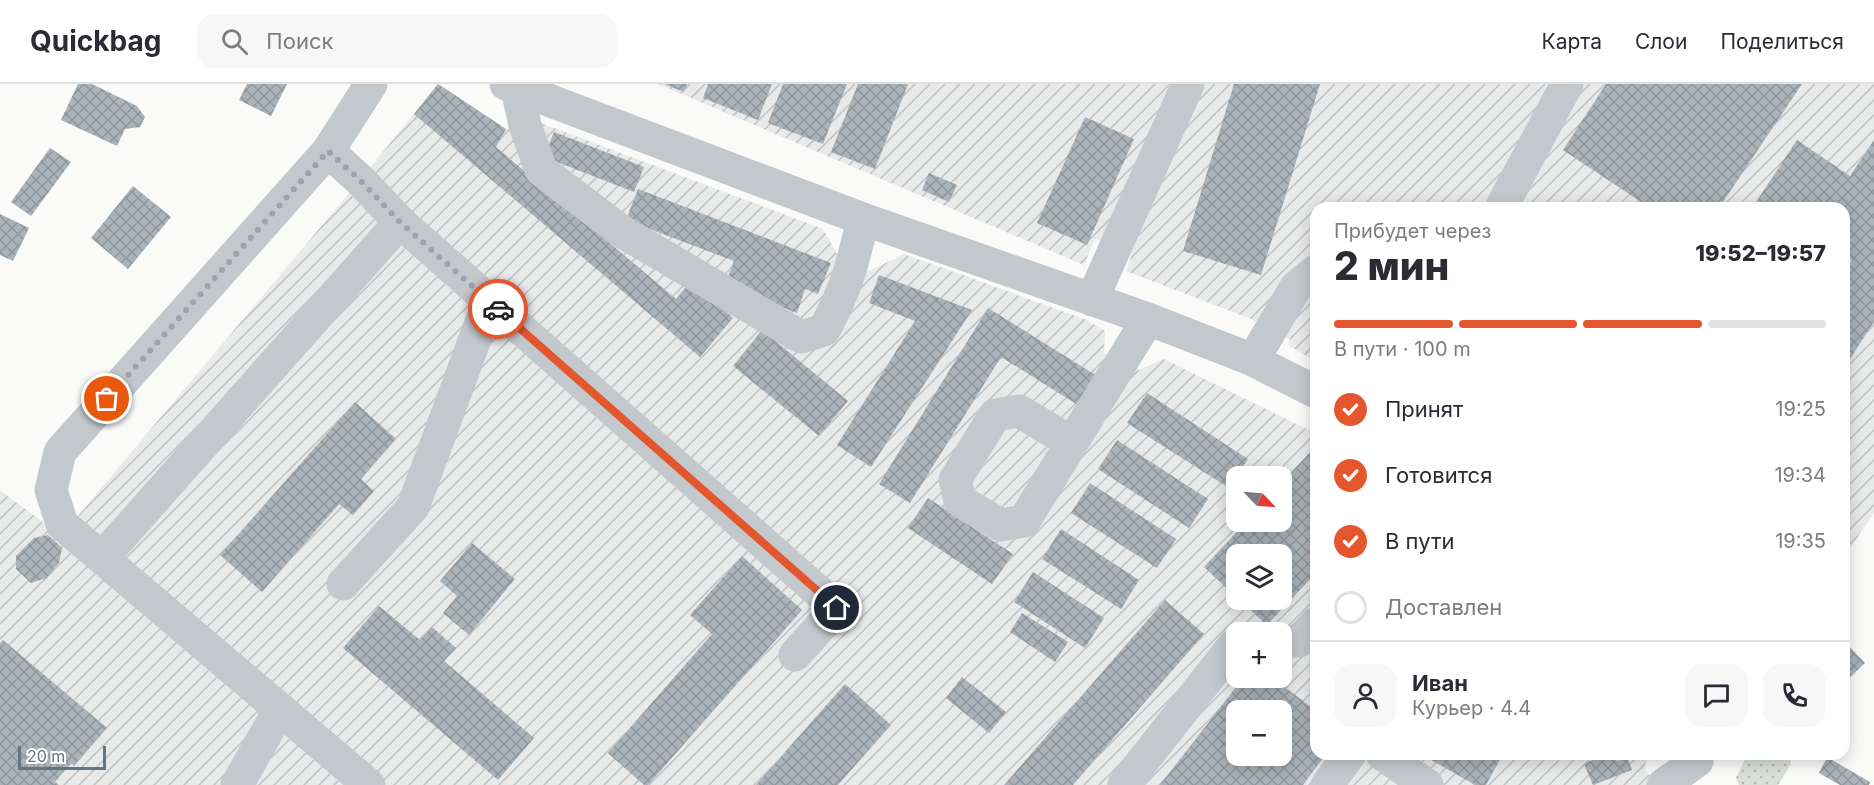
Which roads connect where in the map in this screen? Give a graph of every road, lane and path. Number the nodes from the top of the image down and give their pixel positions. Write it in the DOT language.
graph roads {
  1 [pos="371,84"];
  2 [pos="1188,84"];
  3 [pos="1567,84"];
  4 [pos="511,86"];
  5 [pos="328,151"];
  6 [pos="1504,202"];
  7 [pos="863,219"];
  8 [pos="400,222"];
  9 [pos="1310,276"];
  10 [pos="1092,300"];
  11 [pos="489,301"];
  12 [pos="1148,319"];
  13 [pos="1253,360"];
  14 [pos="1310,389"];
  15 [pos="1072,443"];
  16 [pos="102,558"];
  17 [pos="344,584"];
  18 [pos="1310,629"];
  19 [pos="1292,641"];
  20 [pos="795,655"];
  21 [pos="1226,655"];
  22 [pos="280,709"];
  23 [pos="1346,760"];
  24 [pos="1391,760"];
  25 [pos="1700,767"];
  26 [pos="237,785"];
  27 [pos="369,785"];
  28 [pos="1124,785"];
  29 [pos="1327,785"];
  30 [pos="1427,785"];
  31 [pos="1663,785"];
  1 -- 5 [label="street"];
  2 -- 10 [label="street"];
  3 -- 6 [label="street"];
  4 -- 7 [label="street"];
  4 -- 7 [label="street"];
  5 -- 8 [label="street"];
  5 -- 16 [label="street"];
  7 -- 10 [label="street"];
  8 -- 11 [label="street"];
  8 -- 16 [label="street"];
  9 -- 13 [label="street"];
  10 -- 12 [label="street"];
  11 -- 17 [label="street"];
  11 -- 20 [label="street"];
  12 -- 13 [label="street"];
  12 -- 15 [label="street"];
  13 -- 14 [label="street"];
  16 -- 22 [label="street"];
  18 -- 19 [label="street"];
  21 -- 28 [label="street"];
  22 -- 26 [label="street"];
  22 -- 27 [label="street"];
  23 -- 29 [label="street"];
  24 -- 30 [label="street"];
  25 -- 31 [label="street"];
}
